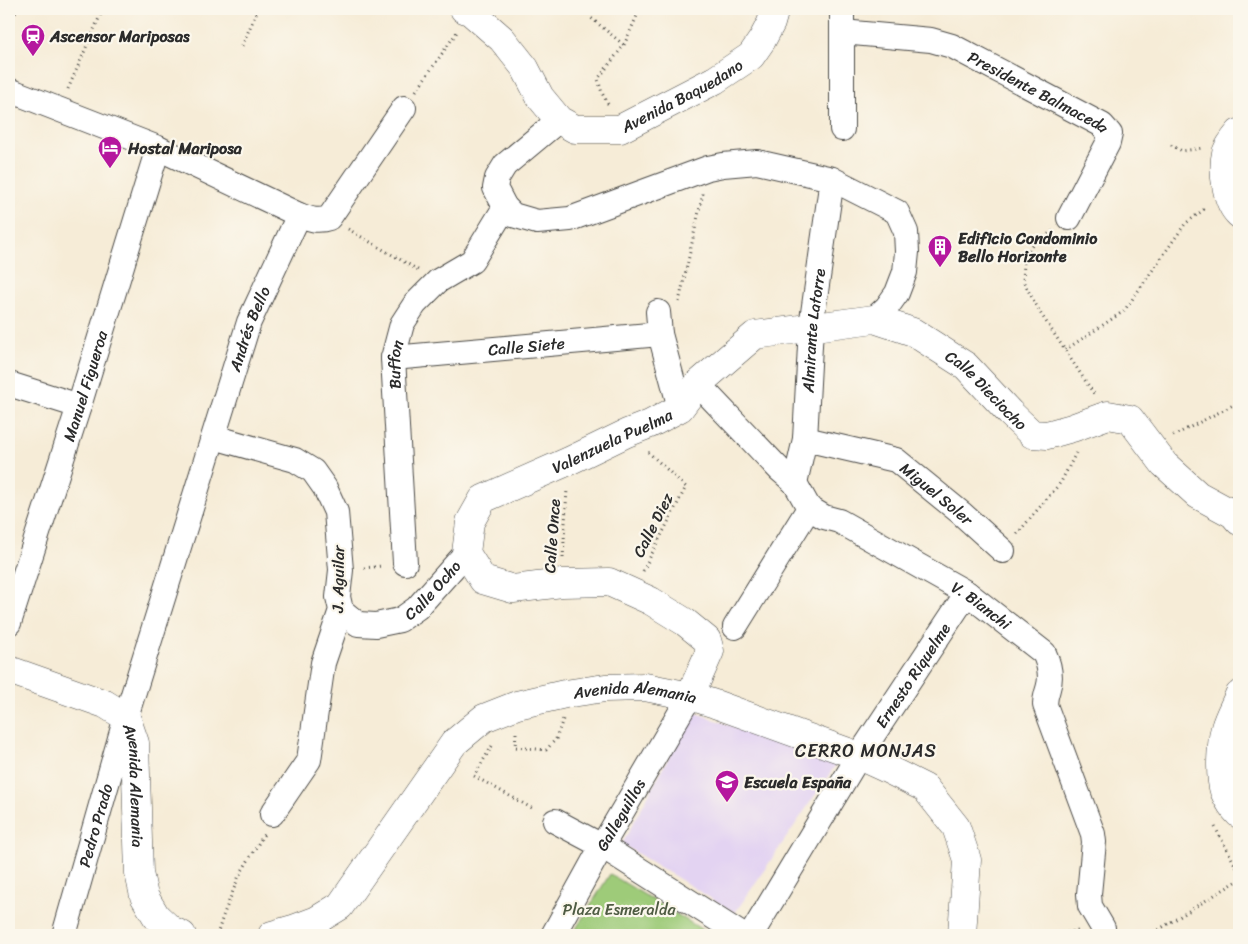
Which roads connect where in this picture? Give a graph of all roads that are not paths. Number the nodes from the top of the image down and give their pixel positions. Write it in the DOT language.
graph roads {
  1 [pos="775,9"];
  2 [pos="467,10"];
  3 [pos="842,20"];
  4 [pos="9,90"];
  5 [pos="404,108"];
  6 [pos="558,120"];
  7 [pos="842,129"];
  8 [pos="1239,133"];
  9 [pos="158,148"];
  10 [pos="832,179"];
  11 [pos="1233,203"];
  12 [pos="505,207"];
  13 [pos="299,215"];
  14 [pos="1070,218"];
  15 [pos="874,319"];
  16 [pos="811,327"];
  17 [pos="393,358"];
  18 [pos="9,384"];
  19 [pos="698,384"];
  20 [pos="79,406"];
  21 [pos="680,408"];
  22 [pos="214,437"];
  23 [pos="805,439"];
  24 [pos="795,483"];
  25 [pos="809,508"];
  26 [pos="1239,521"];
  27 [pos="1003,551"];
  28 [pos="466,554"];
  29 [pos="405,563"];
  30 [pos="967,593"];
  31 [pos="341,610"];
  32 [pos="9,623"];
  33 [pos="735,627"];
  34 [pos="9,670"];
  35 [pos="1239,695"];
  36 [pos="690,696"];
  37 [pos="126,717"];
  38 [pos="859,756"];
  39 [pos="272,814"];
  40 [pos="1239,814"];
  41 [pos="555,821"];
  42 [pos="602,846"];
  43 [pos="1103,928"];
  44 [pos="64,935"];
  45 [pos="182,935"];
  46 [pos="272,935"];
  47 [pos="553,935"];
  48 [pos="742,935"];
  49 [pos="751,935"];
  50 [pos="962,935"];
  1 -- 6 [label="street, Avenida Baquedano"];
  2 -- 6 [label="street"];
  3 -- 7 [label="street"];
  3 -- 14 [label="street, Presidente Balmaceda"];
  4 -- 9 [label="street"];
  5 -- 13 [label="street"];
  6 -- 12 [label="street"];
  8 -- 11 [label="street"];
  9 -- 13 [label="street"];
  9 -- 20 [label="street, Manuel Figueroa"];
  10 -- 12 [label="street"];
  10 -- 15 [label="street"];
  10 -- 16 [label="street, Almirante Latorre"];
  12 -- 17 [label="street, Buffon"];
  13 -- 22 [label="street, Andrés Bello"];
  15 -- 16 [label="street, Valenzuela Puelma"];
  15 -- 26 [label="street, Calle Dieciocho"];
  16 -- 19 [label="street, Valenzuela Puelma"];
  16 -- 23 [label="street, Almirante Latorre"];
  17 -- 21 [label="street, Calle Siete"];
  17 -- 29 [label="street, Buffon"];
  18 -- 20 [label="street"];
  19 -- 21 [label="street, Valenzuela Puelma"];
  19 -- 24 [label="street"];
  20 -- 32 [label="street, Manuel Figueroa"];
  21 -- 28 [label="street, Valenzuela Puelma"];
  22 -- 31 [label="street, J. Aguilar"];
  22 -- 37 [label="street, Andrés Bello"];
  23 -- 24 [label="street, Almirante Latorre"];
  23 -- 27 [label="street, Miguel Soler"];
  24 -- 25 [label="street"];
  25 -- 30 [label="street, V. Bianchi"];
  25 -- 33 [label="street"];
  28 -- 31 [label="street, Calle Ocho"];
  28 -- 36 [label="street"];
  30 -- 38 [label="street, Ernesto Riquelme"];
  30 -- 43 [label="street, V. Bianchi"];
  31 -- 39 [label="street, J. Aguilar"];
  34 -- 37 [label="street, Avenida Alemania"];
  35 -- 40 [label="street"];
  36 -- 38 [label="street, Avenida Alemania"];
  36 -- 42 [label="street, Galleguillos"];
  36 -- 46 [label="street, Avenida Alemania"];
  37 -- 44 [label="street, Pedro Prado"];
  37 -- 45 [label="street, Avenida Alemania"];
  38 -- 49 [label="street, Ernesto Riquelme"];
  38 -- 50 [label="street, Avenida Alemania"];
  41 -- 42 [label="street"];
  42 -- 47 [label="street, Galleguillos"];
  42 -- 48 [label="street"];
}
